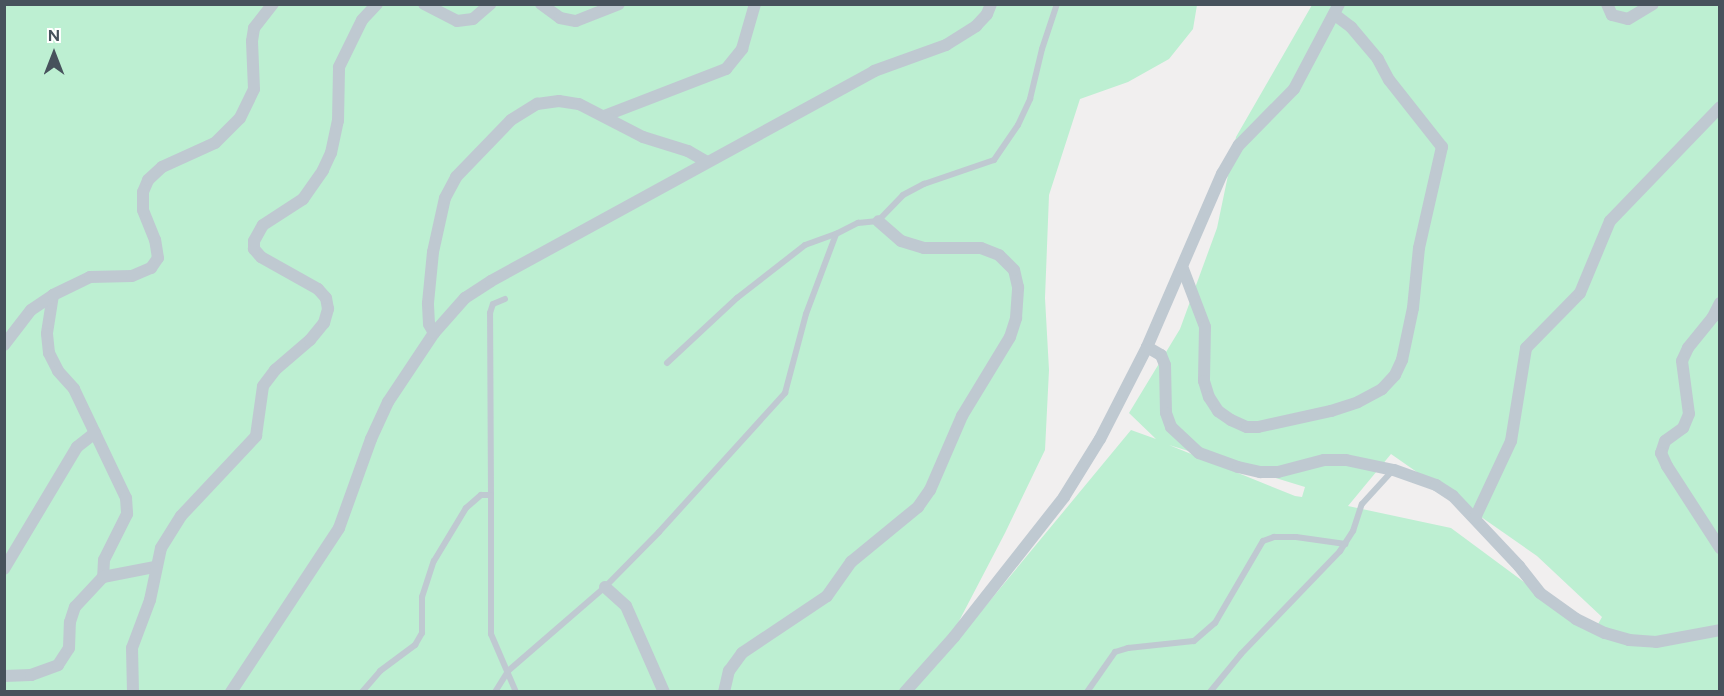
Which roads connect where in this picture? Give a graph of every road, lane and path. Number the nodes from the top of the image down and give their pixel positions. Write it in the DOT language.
graph roads {
  1 [pos="273,4"];
  2 [pos="377,4"];
  3 [pos="424,4"];
  4 [pos="490,4"];
  5 [pos="541,4"];
  6 [pos="619,4"];
  7 [pos="755,4"];
  8 [pos="991,4"];
  9 [pos="1057,4"];
  10 [pos="1607,4"];
  11 [pos="1653,4"];
  12 [pos="1337,9"];
  13 [pos="1719,107"];
  14 [pos="604,116"];
  15 [pos="707,162"];
  16 [pos="878,221"];
  17 [pos="836,234"];
  18 [pos="1183,269"];
  19 [pos="53,295"];
  20 [pos="505,299"];
  21 [pos="1719,303"];
  22 [pos="434,333"];
  23 [pos="4,345"];
  24 [pos="1147,347"];
  25 [pos="667,363"];
  26 [pos="95,433"];
  27 [pos="1394,470"];
  28 [pos="491,495"];
  29 [pos="1475,518"];
  30 [pos="1346,544"];
  31 [pos="1719,548"];
  32 [pos="155,567"];
  33 [pos="4,569"];
  34 [pos="102,577"];
  35 [pos="605,587"];
  36 [pos="1719,630"];
  37 [pos="508,671"];
  38 [pos="4,676"];
  39 [pos="133,692"];
  40 [pos="231,692"];
  41 [pos="362,692"];
  42 [pos="495,692"];
  43 [pos="516,692"];
  44 [pos="664,692"];
  45 [pos="724,692"];
  46 [pos="905,692"];
  47 [pos="1087,692"];
  48 [pos="1210,692"];
  1 -- 19 [label="street"];
  2 -- 32 [label="street"];
  3 -- 4 [label="street"];
  5 -- 6 [label="street"];
  7 -- 14 [label="street"];
  8 -- 15 [label="street"];
  9 -- 16 [label="lane"];
  10 -- 11 [label="street"];
  12 -- 18 [label="street"];
  12 -- 18 [label="street"];
  13 -- 29 [label="street"];
  14 -- 15 [label="street"];
  14 -- 22 [label="street"];
  15 -- 22 [label="street"];
  16 -- 17 [label="lane"];
  16 -- 45 [label="street"];
  17 -- 25 [label="lane"];
  17 -- 35 [label="lane"];
  18 -- 24 [label="street"];
  19 -- 23 [label="street"];
  19 -- 26 [label="street"];
  20 -- 28 [label="lane"];
  21 -- 31 [label="street"];
  22 -- 40 [label="street"];
  24 -- 27 [label="street"];
  24 -- 46 [label="street"];
  26 -- 33 [label="street"];
  26 -- 34 [label="street"];
  27 -- 29 [label="street"];
  27 -- 30 [label="lane"];
  28 -- 37 [label="lane"];
  28 -- 41 [label="lane"];
  29 -- 36 [label="street"];
  30 -- 47 [label="lane"];
  30 -- 48 [label="lane"];
  32 -- 34 [label="street"];
  32 -- 39 [label="street"];
  34 -- 38 [label="street"];
  35 -- 37 [label="lane"];
  35 -- 44 [label="street"];
  37 -- 42 [label="lane"];
  37 -- 43 [label="lane"];
}
